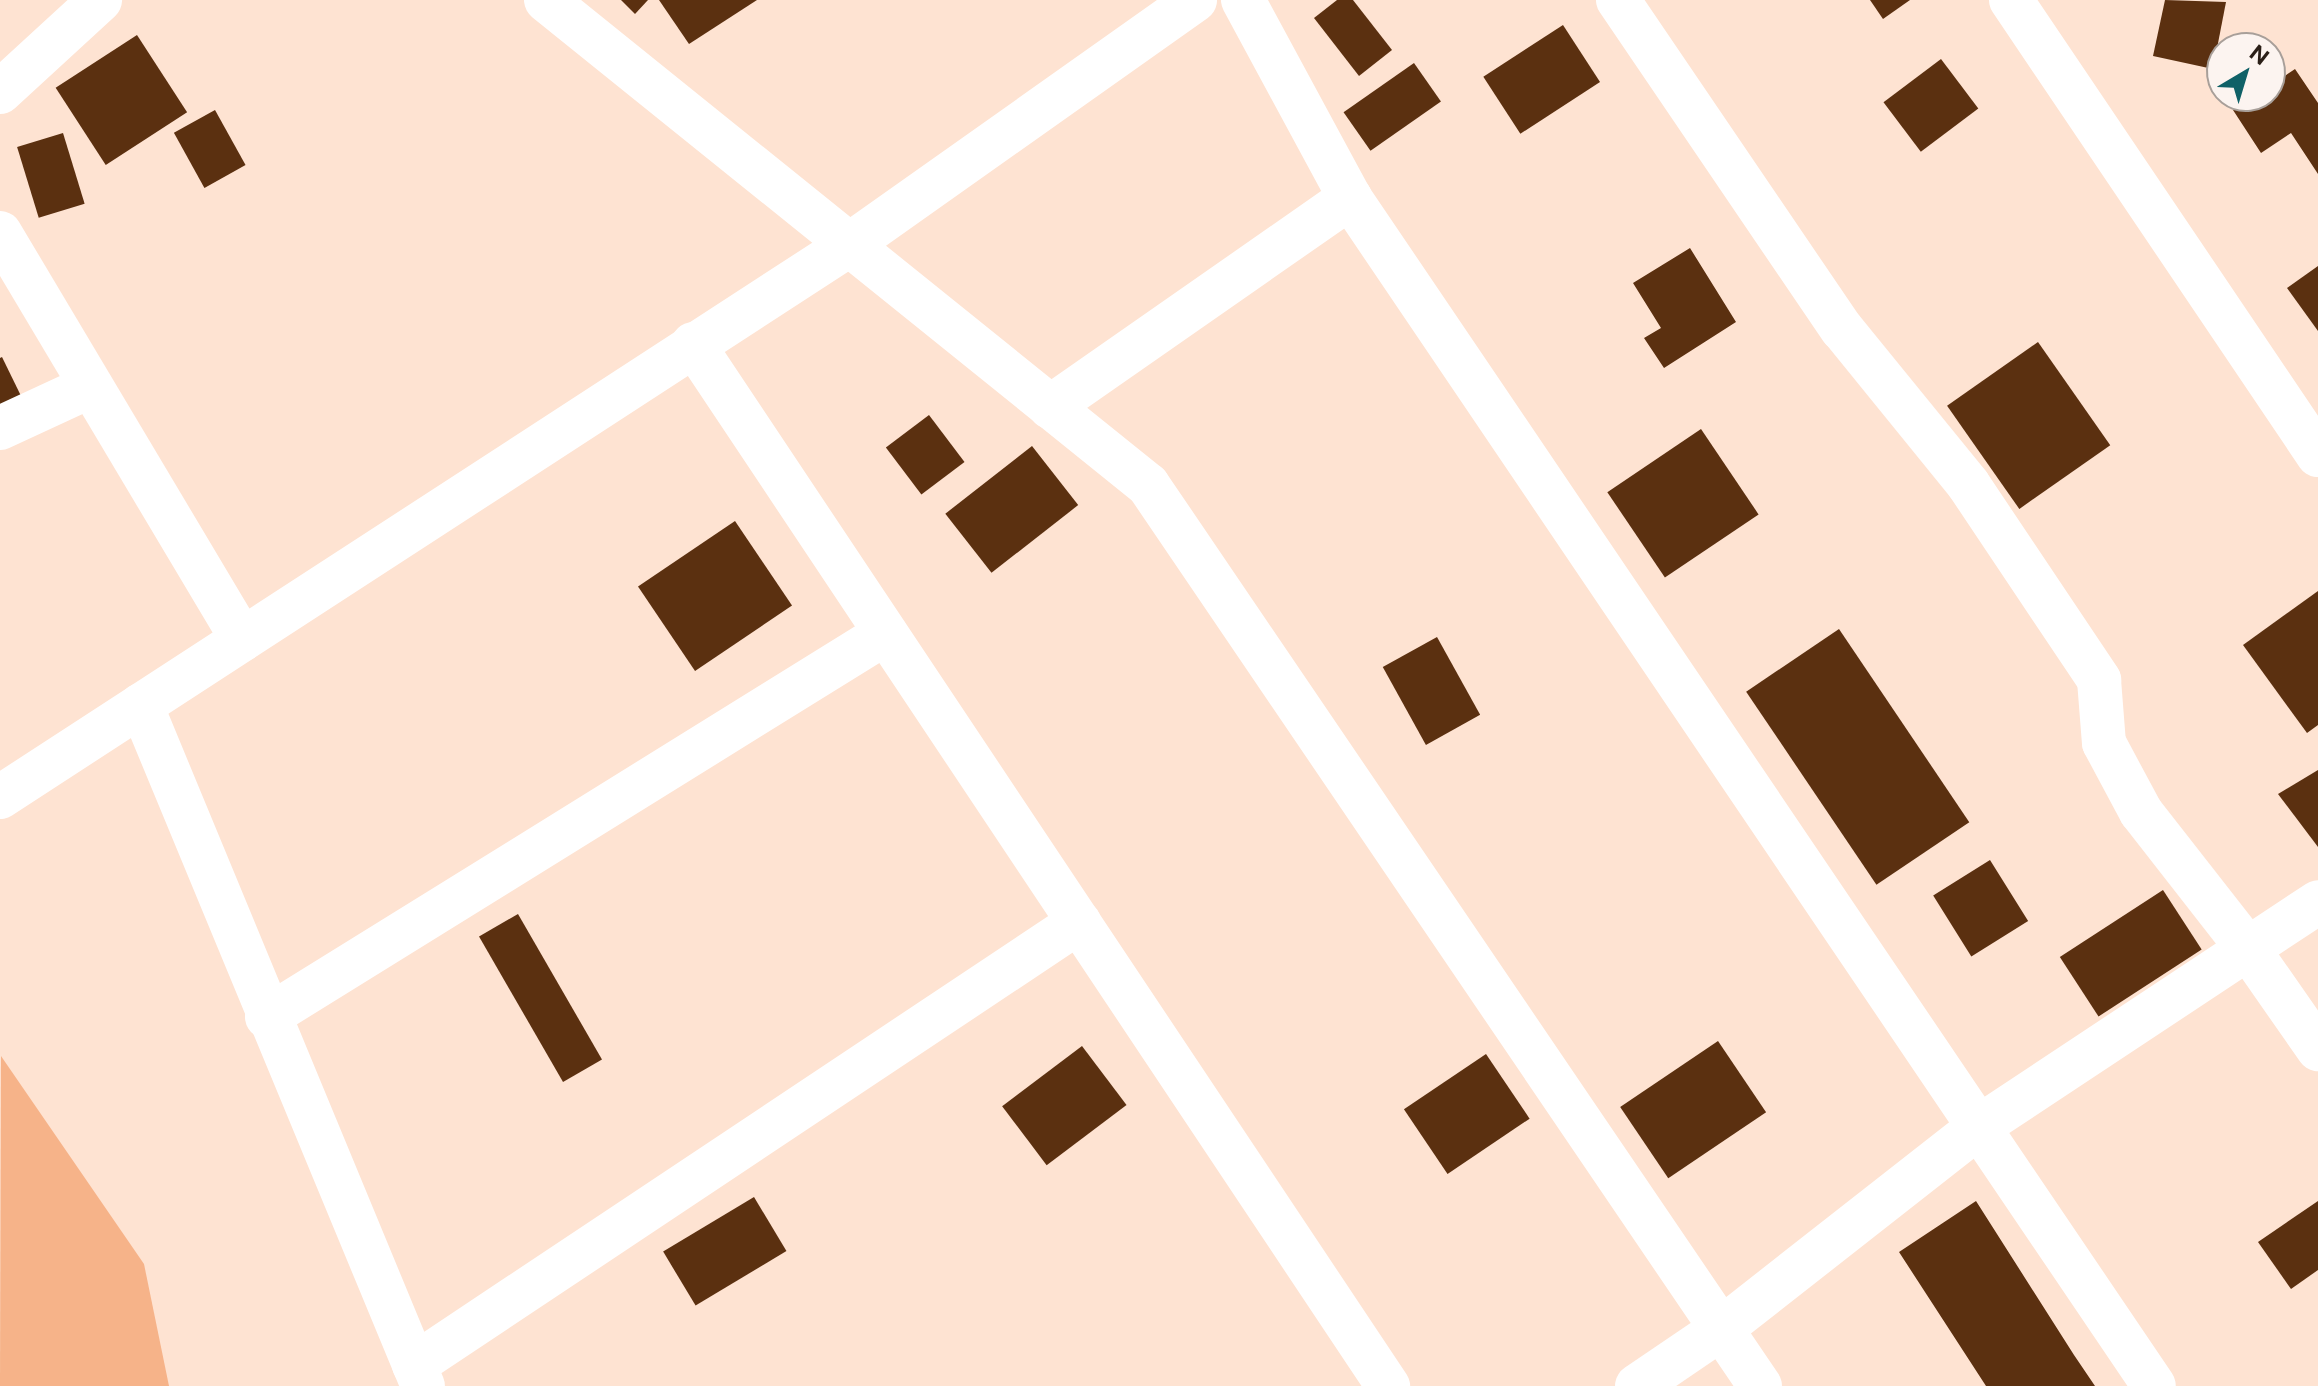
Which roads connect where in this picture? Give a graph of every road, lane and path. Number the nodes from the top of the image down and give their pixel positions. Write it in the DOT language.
graph roads {
  1 [pos="100,0"];
  2 [pos="546,0"];
  3 [pos="1195,0"];
  4 [pos="1243,0"];
  5 [pos="1618,0"];
  6 [pos="2011,0"];
  7 [pos="0,92"];
  8 [pos="1350,198"];
  9 [pos="0,233"];
  10 [pos="849,245"];
  11 [pos="693,344"];
  12 [pos="91,386"];
  13 [pos="1050,407"];
  14 [pos="0,428"];
  15 [pos="2318,455"];
  16 [pos="886,633"];
  17 [pos="242,639"];
  18 [pos="141,705"];
  19 [pos="0,797"];
  20 [pos="2318,902"];
  21 [pos="1079,922"];
  22 [pos="2249,950"];
  23 [pos="267,1017"];
  24 [pos="2318,1049"];
  25 [pos="1977,1128"];
  26 [pos="1721,1329"];
  27 [pos="418,1376"];
  28 [pos="1388,1386"];
  29 [pos="1637,1386"];
  30 [pos="1760,1386"];
  31 [pos="2154,1386"];
  1 -- 7 [label="street"];
  2 -- 10 [label="street"];
  3 -- 10 [label="street"];
  4 -- 8 [label="street"];
  5 -- 22 [label="street"];
  6 -- 15 [label="street"];
  8 -- 13 [label="street"];
  8 -- 25 [label="street"];
  9 -- 12 [label="street"];
  10 -- 11 [label="street"];
  10 -- 13 [label="street"];
  11 -- 16 [label="street"];
  11 -- 17 [label="street"];
  12 -- 14 [label="street"];
  12 -- 17 [label="street"];
  13 -- 26 [label="street"];
  16 -- 21 [label="street"];
  16 -- 23 [label="street"];
  17 -- 18 [label="street"];
  18 -- 19 [label="street"];
  18 -- 23 [label="street"];
  20 -- 22 [label="street"];
  21 -- 27 [label="street"];
  21 -- 28 [label="street"];
  22 -- 24 [label="street"];
  22 -- 25 [label="street"];
  23 -- 27 [label="street"];
  25 -- 26 [label="street"];
  25 -- 31 [label="street"];
  26 -- 29 [label="street"];
  26 -- 30 [label="street"];
}
